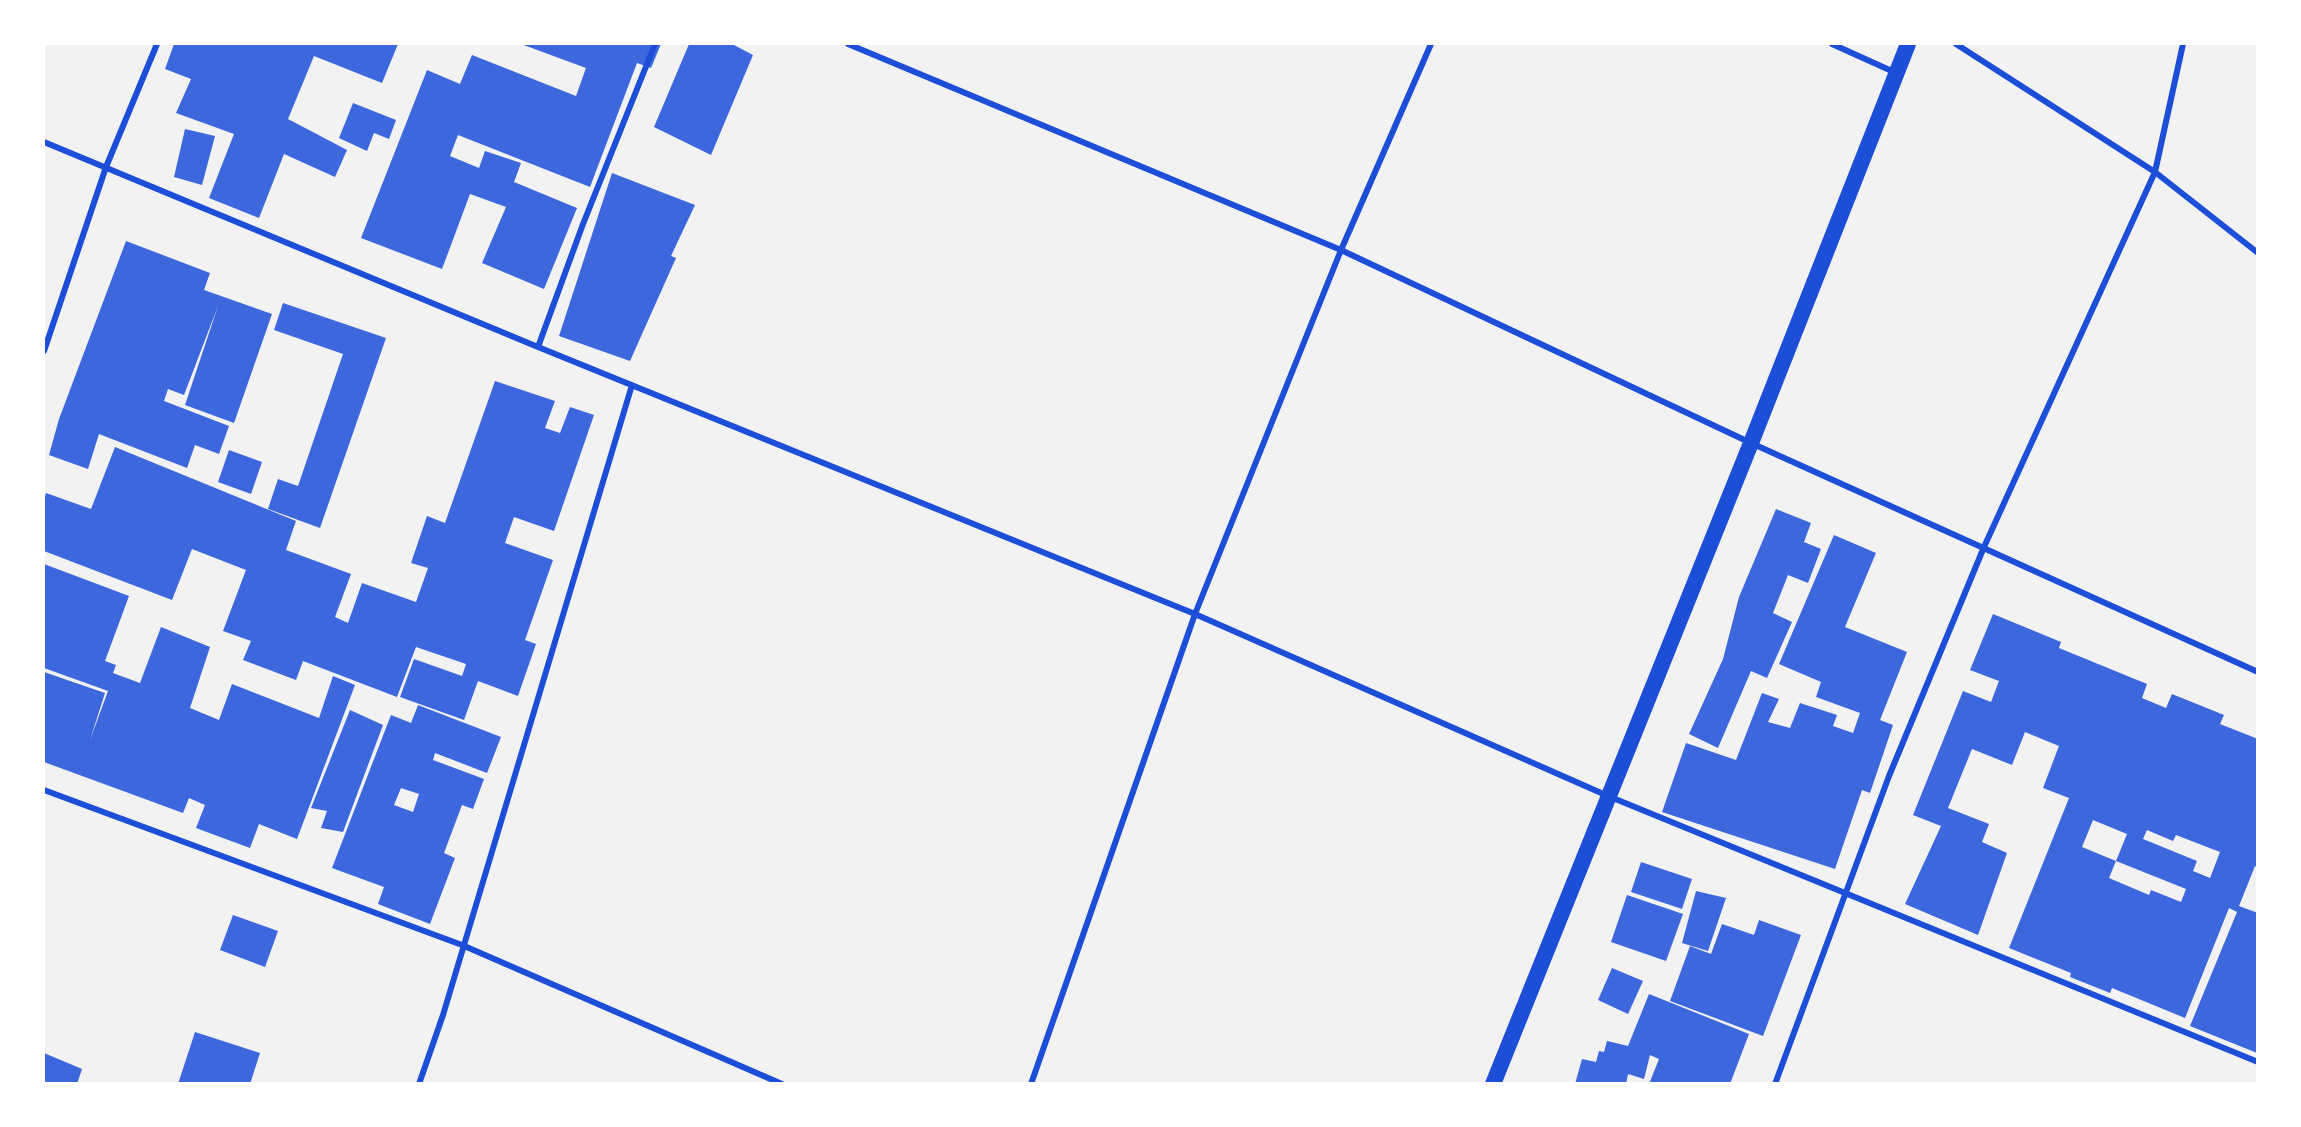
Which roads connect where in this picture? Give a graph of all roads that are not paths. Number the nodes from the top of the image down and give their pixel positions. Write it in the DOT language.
graph roads {
  1 [pos="157,44"];
  2 [pos="655,44"];
  3 [pos="849,44"];
  4 [pos="1431,44"];
  5 [pos="1832,44"];
  6 [pos="1908,44"];
  7 [pos="1956,44"];
  8 [pos="2183,44"];
  9 [pos="1897,73"];
  10 [pos="44,142"];
  11 [pos="106,167"];
  12 [pos="2155,172"];
  13 [pos="1341,250"];
  14 [pos="2258,253"];
  15 [pos="538,347"];
  16 [pos="44,351"];
  17 [pos="632,385"];
  18 [pos="1751,443"];
  19 [pos="1984,547"];
  20 [pos="1195,614"];
  21 [pos="2258,672"];
  22 [pos="44,790"];
  23 [pos="1608,796"];
  24 [pos="1846,893"];
  25 [pos="462,945"];
  26 [pos="2258,1062"];
  27 [pos="1496,1081"];
  28 [pos="419,1083"];
  29 [pos="782,1083"];
  30 [pos="1031,1083"];
  31 [pos="1775,1083"];
  1 -- 11 [label="street"];
  2 -- 15 [label="street"];
  3 -- 13 [label="street"];
  4 -- 13 [label="street"];
  5 -- 9 [label="street"];
  6 -- 9 [label="highway"];
  7 -- 12 [label="street"];
  8 -- 12 [label="street"];
  9 -- 18 [label="highway"];
  10 -- 11 [label="street"];
  11 -- 15 [label="street"];
  11 -- 16 [label="street"];
  12 -- 14 [label="street"];
  12 -- 19 [label="street"];
  13 -- 18 [label="street"];
  13 -- 20 [label="street"];
  15 -- 17 [label="street"];
  17 -- 20 [label="street"];
  17 -- 25 [label="street"];
  18 -- 19 [label="street"];
  18 -- 23 [label="highway"];
  19 -- 21 [label="street"];
  19 -- 24 [label="street"];
  20 -- 23 [label="street"];
  20 -- 30 [label="street"];
  22 -- 25 [label="street"];
  23 -- 24 [label="street"];
  23 -- 27 [label="highway"];
  24 -- 26 [label="street"];
  24 -- 31 [label="street"];
  25 -- 28 [label="street"];
  25 -- 29 [label="street"];
}
